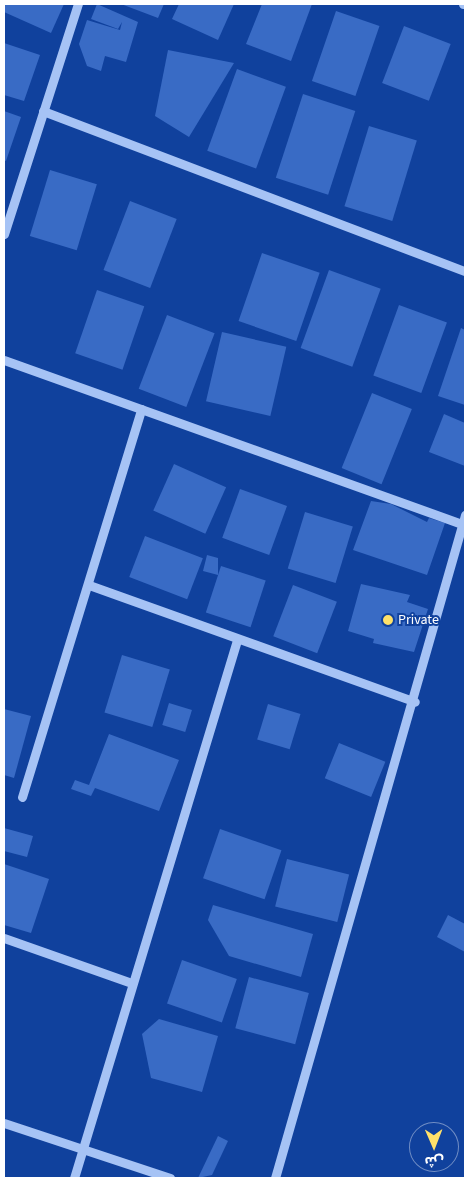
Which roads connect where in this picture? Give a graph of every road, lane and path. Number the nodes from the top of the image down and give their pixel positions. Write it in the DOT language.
graph roads {
  1 [pos="78,4"];
  2 [pos="43,111"];
  3 [pos="4,234"];
  4 [pos="465,271"];
  5 [pos="4,360"];
  6 [pos="141,409"];
  7 [pos="464,519"];
  8 [pos="89,585"];
  9 [pos="237,640"];
  10 [pos="415,702"];
  11 [pos="22,797"];
  12 [pos="4,938"];
  13 [pos="132,983"];
  14 [pos="4,1123"];
  15 [pos="84,1147"];
  16 [pos="74,1178"];
  17 [pos="170,1178"];
  18 [pos="275,1178"];
  1 -- 2 [label="street"];
  2 -- 3 [label="street"];
  2 -- 4 [label="street"];
  5 -- 6 [label="street"];
  6 -- 7 [label="street"];
  6 -- 8 [label="street"];
  7 -- 10 [label="street"];
  8 -- 9 [label="street"];
  8 -- 11 [label="street"];
  9 -- 10 [label="street"];
  9 -- 13 [label="street"];
  10 -- 18 [label="street"];
  12 -- 13 [label="street"];
  13 -- 15 [label="street"];
  14 -- 15 [label="street"];
  15 -- 16 [label="street"];
  15 -- 17 [label="street"];
}
